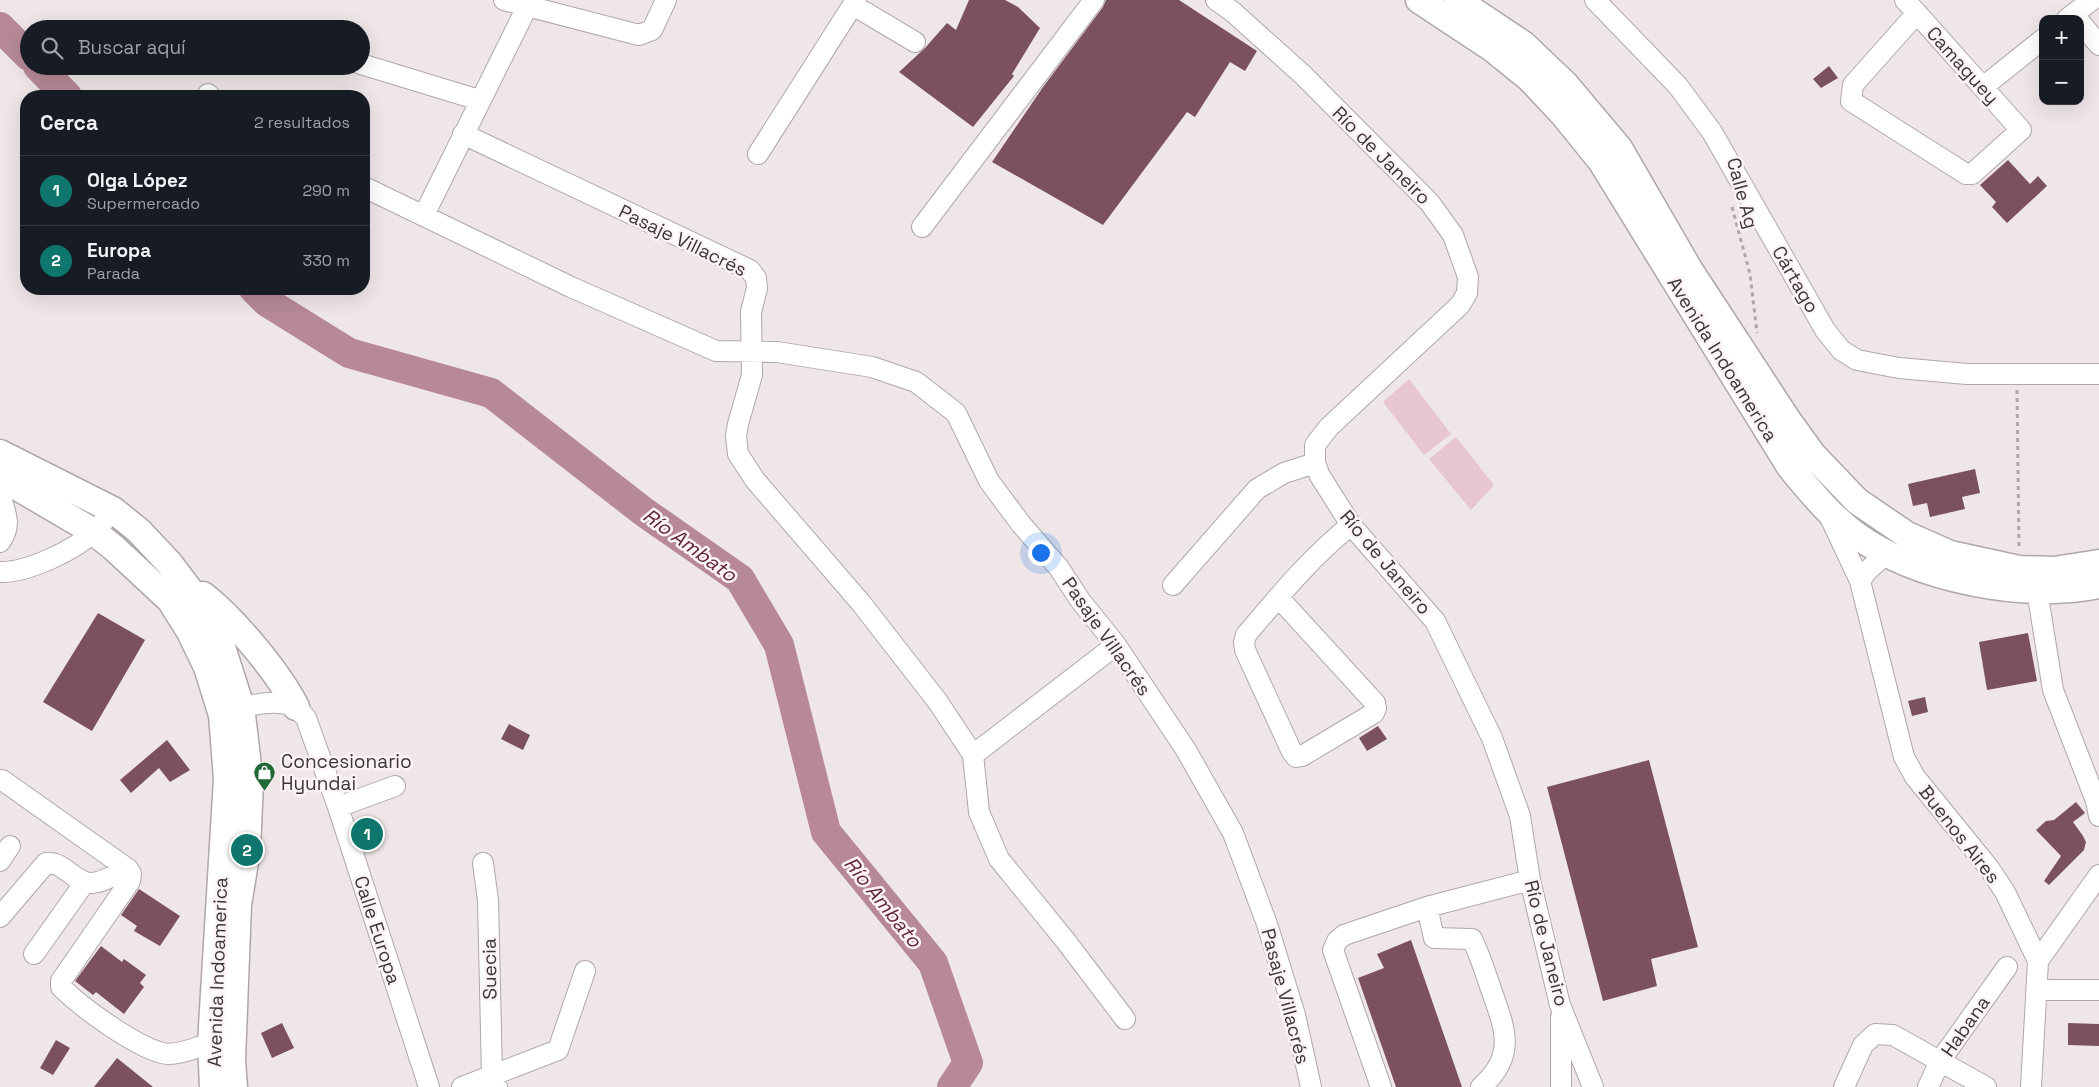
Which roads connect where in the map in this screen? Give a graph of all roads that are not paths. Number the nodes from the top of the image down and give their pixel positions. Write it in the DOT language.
graph roads {
  1 [pos="504,0"];
  2 [pos="666,0"];
  3 [pos="1094,0"];
  4 [pos="1216,0"];
  5 [pos="1419,0"];
  6 [pos="1457,0"];
  7 [pos="1595,0"];
  8 [pos="2092,0"];
  9 [pos="854,2"];
  10 [pos="1911,6"];
  11 [pos="527,7"];
  12 [pos="2078,15"];
  13 [pos="2084,28"];
  14 [pos="915,42"];
  15 [pos="2039,42"];
  16 [pos="2099,45"];
  17 [pos="370,67"];
  18 [pos="1983,87"];
  19 [pos="480,100"];
  20 [pos="463,134"];
  21 [pos="758,154"];
  22 [pos="370,189"];
  23 [pos="424,215"];
  24 [pos="922,227"];
  25 [pos="753,351"];
  26 [pos="2099,374"];
  27 [pos="0,453"];
  28 [pos="1315,463"];
  29 [pos="0,477"];
  30 [pos="0,495"];
  31 [pos="113,510"];
  32 [pos="1828,511"];
  33 [pos="1351,525"];
  34 [pos="94,532"];
  35 [pos="0,542"];
  36 [pos="1886,553"];
  37 [pos="2099,563"];
  38 [pos="0,572"];
  39 [pos="1860,582"];
  40 [pos="186,585"];
  41 [pos="1173,585"];
  42 [pos="2099,585"];
  43 [pos="2038,590"];
  44 [pos="1278,597"];
  45 [pos="1116,645"];
  46 [pos="296,707"];
  47 [pos="232,711"];
  48 [pos="973,755"];
  49 [pos="2,780"];
  50 [pos="395,786"];
  51 [pos="2098,805"];
  52 [pos="338,808"];
  53 [pos="483,863"];
  54 [pos="128,869"];
  55 [pos="2099,875"];
  56 [pos="1530,880"];
  57 [pos="85,882"];
  58 [pos="1427,907"];
  59 [pos="0,917"];
  60 [pos="34,954"];
  61 [pos="2038,961"];
  62 [pos="2006,968"];
  63 [pos="585,971"];
  64 [pos="2038,990"];
  65 [pos="2099,990"];
  66 [pos="1560,1005"];
  67 [pos="1125,1019"];
  68 [pos="211,1043"];
  69 [pos="1940,1061"];
  70 [pos="494,1082"];
  71 [pos="213,1087"];
  72 [pos="234,1087"];
  73 [pos="429,1087"];
  74 [pos="462,1087"];
  75 [pos="1310,1087"];
  76 [pos="1381,1087"];
  77 [pos="1481,1087"];
  78 [pos="1561,1087"];
  79 [pos="1594,1087"];
  80 [pos="1844,1087"];
  81 [pos="1928,1087"];
  82 [pos="1986,1087"];
  83 [pos="2032,1087"];
  1 -- 11 [label="street"];
  2 -- 11 [label="street"];
  3 -- 24 [label="street"];
  4 -- 28 [label="street, Río de Janeiro"];
  5 -- 32 [label="main road, Avenida Indoamerica"];
  6 -- 37 [label="main road, Avenida Indoamerica"];
  7 -- 26 [label="street, Cártago"];
  8 -- 12 [label="street"];
  9 -- 14 [label="street"];
  9 -- 21 [label="street"];
  10 -- 18 [label="street, Camaguey"];
  10 -- 18 [label="street, Camaguey"];
  11 -- 19 [label="street"];
  13 -- 16 [label="street"];
  15 -- 18 [label="street"];
  17 -- 19 [label="street"];
  19 -- 20 [label="street"];
  20 -- 23 [label="street"];
  20 -- 25 [label="street, Pasaje Villacrés"];
  22 -- 23 [label="street"];
  23 -- 25 [label="street"];
  25 -- 45 [label="street, Pasaje Villacrés"];
  25 -- 48 [label="street"];
  27 -- 31 [label="main road, Avenida Indoamerica"];
  28 -- 33 [label="street, Río de Janeiro"];
  28 -- 41 [label="street"];
  29 -- 34 [label="main road, Avenida Indoamerica"];
  30 -- 35 [label="street"];
  31 -- 34 [label="street"];
  31 -- 40 [label="main road, Avenida Indoamerica"];
  32 -- 36 [label="main road, Avenida Indoamerica"];
  32 -- 39 [label="street, Buenos Aires"];
  33 -- 44 [label="street"];
  33 -- 56 [label="street, Río de Janeiro"];
  34 -- 38 [label="street"];
  34 -- 47 [label="main road, Avenida Indoamerica"];
  36 -- 39 [label="street"];
  36 -- 43 [label="main road, Avenida Indoamerica"];
  39 -- 61 [label="street, Buenos Aires"];
  40 -- 46 [label="main road"];
  40 -- 47 [label="main road, Avenida Indoamerica"];
  42 -- 43 [label="main road, Avenida Indoamerica"];
  43 -- 51 [label="street"];
  44 -- 44 [label="street"];
  45 -- 48 [label="street"];
  45 -- 75 [label="street, Pasaje Villacrés"];
  46 -- 47 [label="street"];
  46 -- 52 [label="street, Calle Europa"];
  47 -- 68 [label="main road, Avenida Indoamerica"];
  47 -- 72 [label="main road, Avenida Indoamerica"];
  48 -- 67 [label="street"];
  49 -- 54 [label="street"];
  50 -- 52 [label="street"];
  52 -- 73 [label="street, Calle Europa"];
  53 -- 70 [label="street, Suecia"];
  54 -- 57 [label="street"];
  54 -- 68 [label="street"];
  55 -- 61 [label="street"];
  56 -- 58 [label="street"];
  56 -- 66 [label="street, Río de Janeiro"];
  57 -- 59 [label="street"];
  57 -- 60 [label="street"];
  58 -- 76 [label="street"];
  58 -- 77 [label="street"];
  61 -- 64 [label="street, Buenos Aires"];
  62 -- 69 [label="street, Habana"];
  63 -- 70 [label="street"];
  64 -- 65 [label="street"];
  64 -- 83 [label="street, Buenos Aires"];
  66 -- 78 [label="street"];
  66 -- 79 [label="street, Río de Janeiro"];
  68 -- 71 [label="main road, Avenida Indoamerica"];
  69 -- 80 [label="street"];
  69 -- 81 [label="street, Habana"];
  69 -- 82 [label="street"];
  70 -- 74 [label="street"];
}
